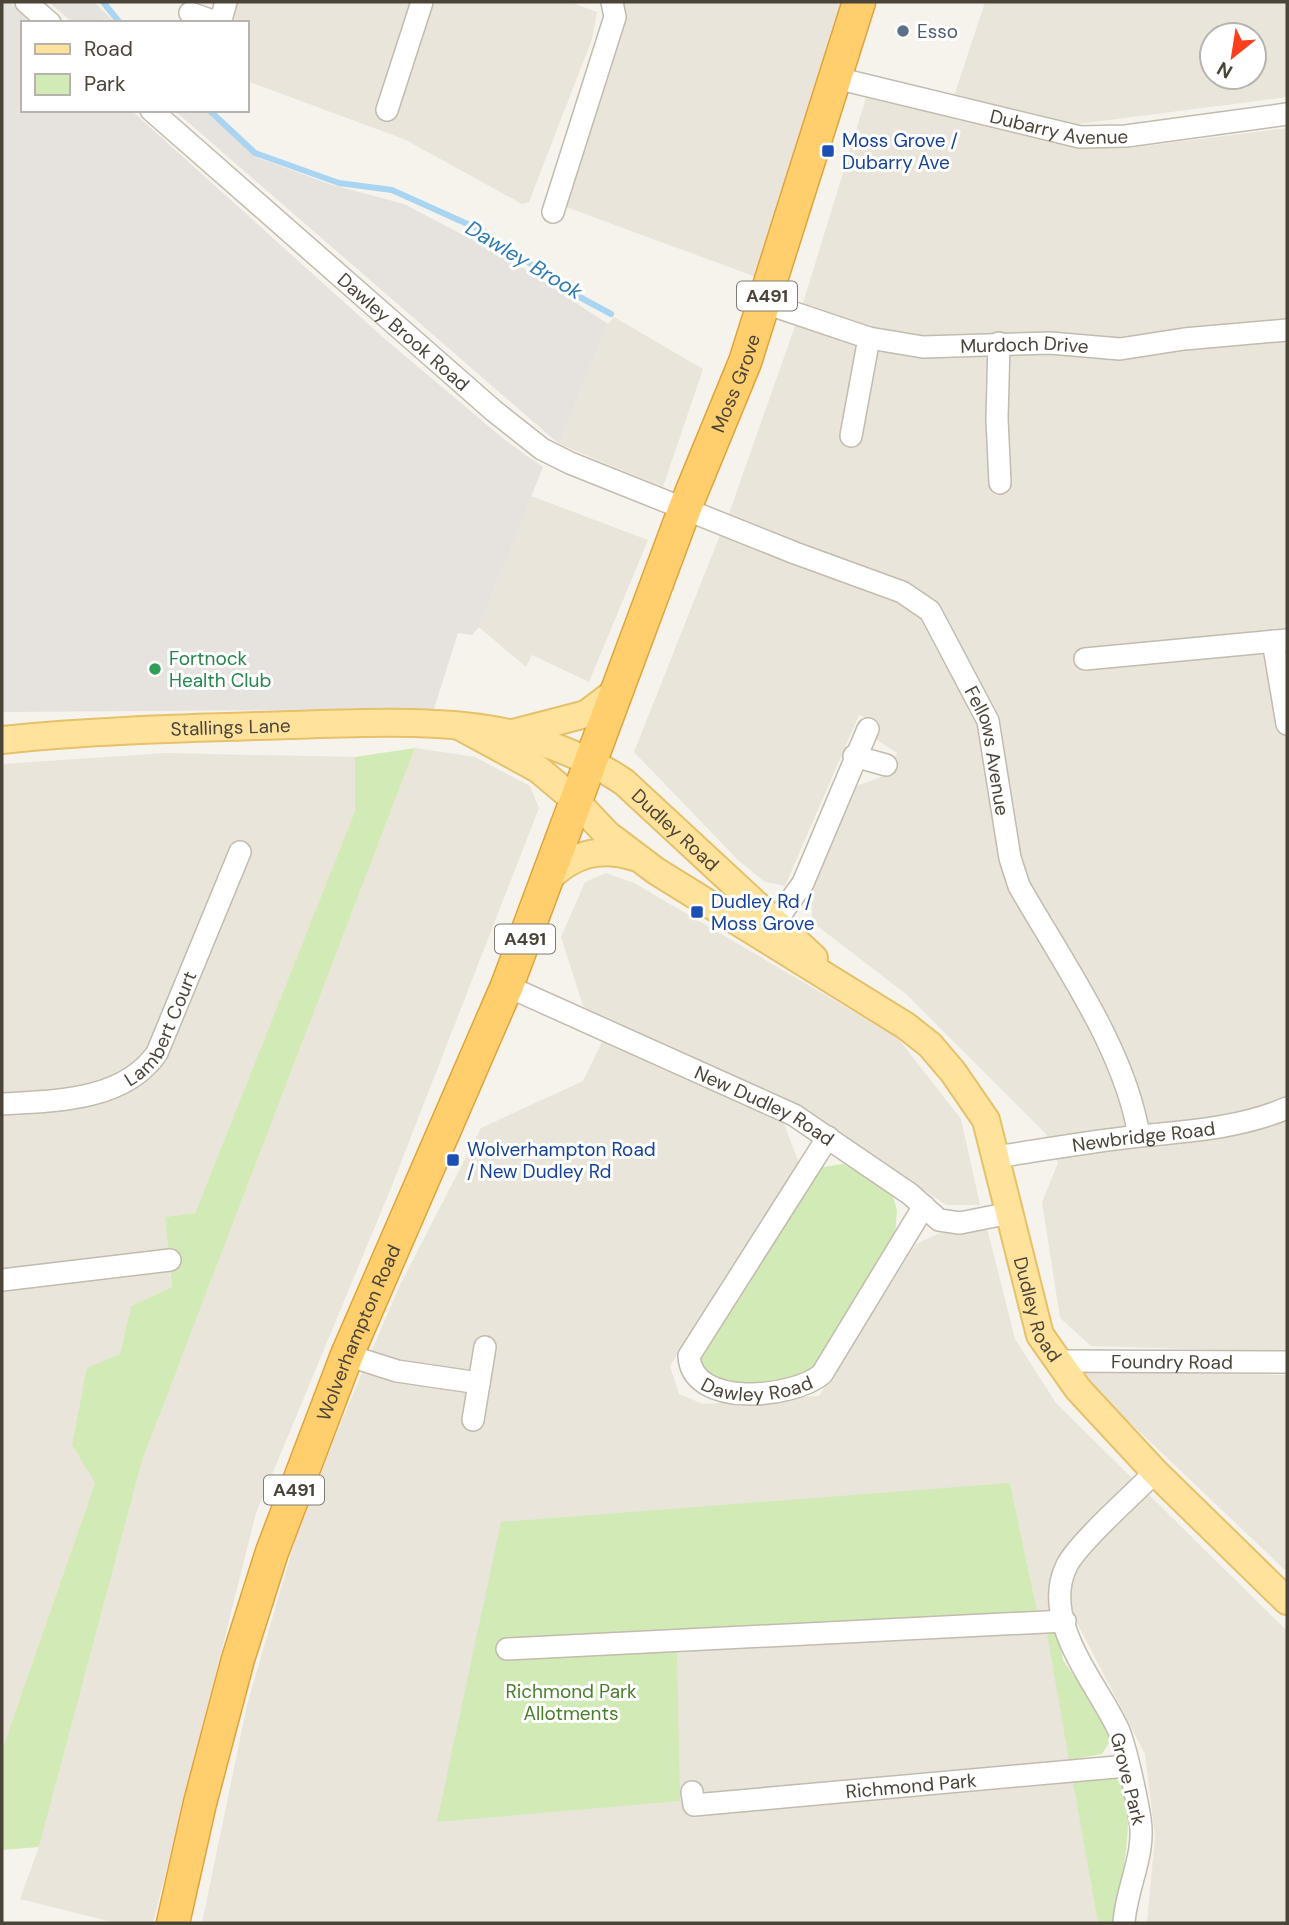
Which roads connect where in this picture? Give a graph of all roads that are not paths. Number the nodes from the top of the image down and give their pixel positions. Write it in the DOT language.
graph roads {
  1 [pos="26,2"];
  2 [pos="226,2"];
  3 [pos="422,2"];
  4 [pos="612,2"];
  5 [pos="859,2"];
  6 [pos="190,13"];
  7 [pos="48,21"];
  8 [pos="213,21"];
  9 [pos="220,21"];
  10 [pos="836,78"];
  11 [pos="387,110"];
  12 [pos="153,112"];
  13 [pos="1287,114"];
  14 [pos="552,211"];
  15 [pos="765,303"];
  16 [pos="1287,330"];
  17 [pos="869,338"];
  18 [pos="999,343"];
  19 [pos="851,436"];
  20 [pos="1000,482"];
  21 [pos="685,508"];
  22 [pos="1280,640"];
  23 [pos="1085,659"];
  24 [pos="619,689"];
  25 [pos="1287,724"];
  26 [pos="461,727"];
  27 [pos="868,729"];
  28 [pos="511,733"];
  29 [pos="2,740"];
  30 [pos="855,756"];
  31 [pos="590,760"];
  32 [pos="886,765"];
  33 [pos="575,800"];
  34 [pos="240,852"];
  35 [pos="636,858"];
  36 [pos="547,880"];
  37 [pos="776,921"];
  38 [pos="507,986"];
  39 [pos="848,991"];
  40 [pos="2,1104"];
  41 [pos="1287,1108"];
  42 [pos="1139,1136"];
  43 [pos="828,1137"];
  44 [pos="996,1157"];
  45 [pos="924,1206"];
  46 [pos="1010,1213"];
  47 [pos="170,1260"];
  48 [pos="2,1280"];
  49 [pos="485,1347"];
  50 [pos="347,1355"];
  51 [pos="1056,1361"];
  52 [pos="1287,1362"];
  53 [pos="479,1383"];
  54 [pos="473,1420"];
  55 [pos="1155,1472"];
  56 [pos="1287,1601"];
  57 [pos="1065,1621"];
  58 [pos="507,1649"];
  59 [pos="1127,1766"];
  60 [pos="693,1805"];
  61 [pos="173,1923"];
  62 [pos="1125,1923"];
  1 -- 7 [label="street"];
  2 -- 9 [label="street"];
  3 -- 11 [label="street"];
  4 -- 14 [label="street"];
  5 -- 10 [label="highway, Moss Grove / A491"];
  6 -- 8 [label="street"];
  10 -- 13 [label="street, Dubarry Avenue"];
  10 -- 15 [label="highway, Moss Grove / A491"];
  12 -- 21 [label="street, Dawley Brook Road"];
  15 -- 17 [label="street, Murdoch Drive"];
  15 -- 21 [label="highway, Moss Grove / A491"];
  16 -- 18 [label="street, Murdoch Drive"];
  17 -- 18 [label="street, Murdoch Drive"];
  17 -- 19 [label="street"];
  18 -- 20 [label="street"];
  21 -- 24 [label="highway, Moss Grove / A491"];
  21 -- 42 [label="street, Fellows Avenue"];
  22 -- 23 [label="street"];
  22 -- 25 [label="street"];
  24 -- 28 [label="main road"];
  24 -- 31 [label="highway, Moss Grove / A491"];
  26 -- 28 [label="main road, Stallings Lane"];
  26 -- 29 [label="main road, Stallings Lane"];
  26 -- 33 [label="main road, Stallings Lane"];
  27 -- 30 [label="street"];
  28 -- 31 [label="main road, Stallings Lane"];
  30 -- 32 [label="street"];
  30 -- 37 [label="street"];
  31 -- 33 [label="highway, Wolverhampton Road / A491"];
  31 -- 37 [label="main road, Dudley Road"];
  33 -- 35 [label="main road, Dudley Road"];
  33 -- 36 [label="highway, Wolverhampton Road / A491"];
  34 -- 40 [label="street, Lambert Court"];
  35 -- 36 [label="main road"];
  35 -- 39 [label="main road, Dudley Road"];
  36 -- 38 [label="highway, Wolverhampton Road / A491"];
  37 -- 39 [label="main road, Dudley Road"];
  38 -- 43 [label="street, New Dudley Road"];
  38 -- 50 [label="highway, Wolverhampton Road / A491"];
  39 -- 44 [label="main road, Dudley Road"];
  41 -- 42 [label="street, Newbridge Road"];
  42 -- 44 [label="street, Newbridge Road"];
  43 -- 45 [label="street, New Dudley Road"];
  43 -- 45 [label="street, Dawley Road"];
  44 -- 46 [label="main road, Dudley Road"];
  45 -- 46 [label="street, New Dudley Road"];
  46 -- 51 [label="main road, Dudley Road"];
  47 -- 48 [label="street"];
  49 -- 53 [label="street"];
  50 -- 53 [label="street"];
  50 -- 61 [label="highway, Wolverhampton Road / A491"];
  51 -- 52 [label="street, Foundry Road"];
  51 -- 55 [label="main road, Dudley Road"];
  53 -- 54 [label="street"];
  55 -- 56 [label="main road, Dudley Road"];
  55 -- 57 [label="street, Grove Park"];
  57 -- 58 [label="street"];
  57 -- 59 [label="street, Grove Park"];
  59 -- 60 [label="street, Richmond Park"];
  59 -- 62 [label="street, Grove Park"];
}
